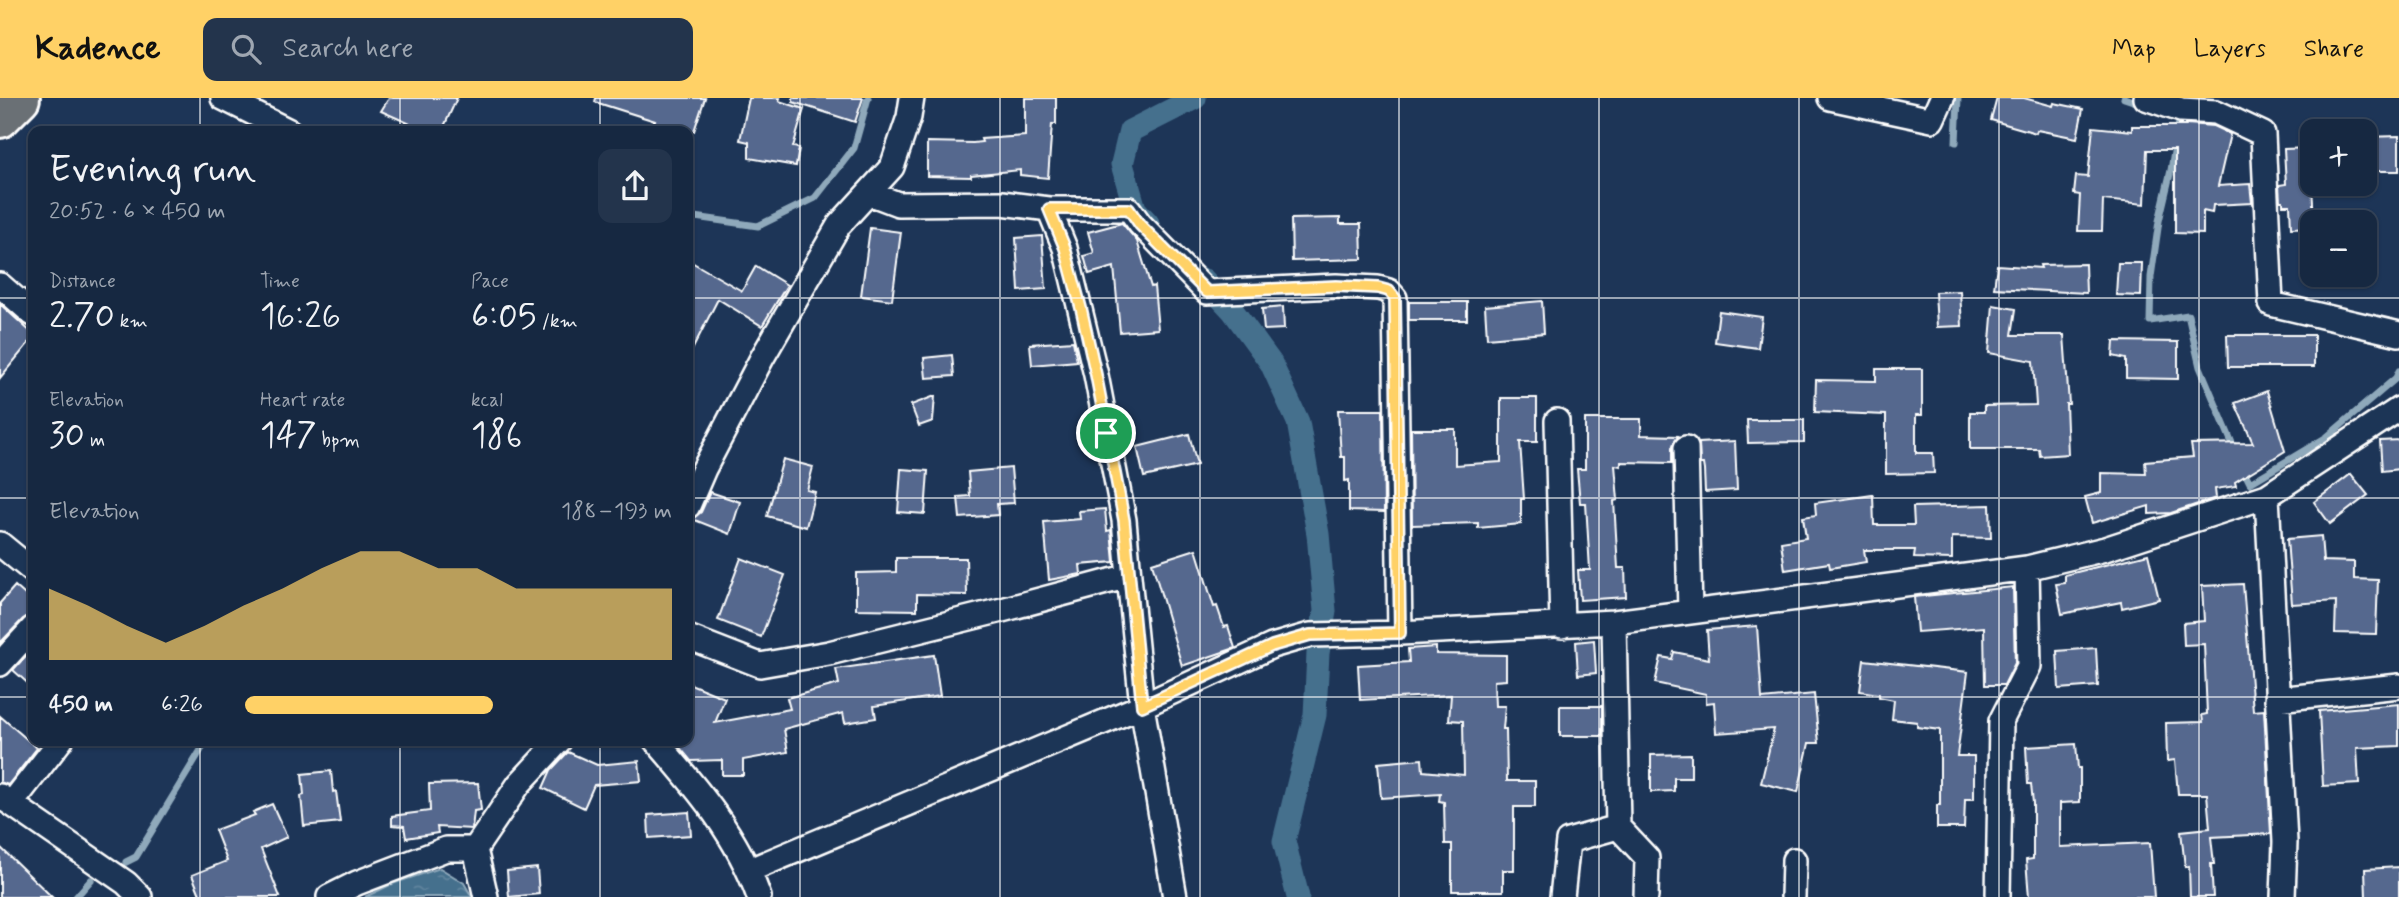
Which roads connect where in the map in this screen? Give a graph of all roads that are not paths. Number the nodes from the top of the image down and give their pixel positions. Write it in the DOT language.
graph roads {
  1 [pos="20,98"];
  2 [pos="223,98"];
  3 [pos="912,98"];
  4 [pos="1830,98"];
  5 [pos="1942,98"];
  6 [pos="2146,98"];
  7 [pos="0,118"];
  8 [pos="279,126"];
  9 [pos="869,193"];
  10 [pos="1049,209"];
  11 [pos="0,285"];
  12 [pos="28,310"];
  13 [pos="2399,334"];
  14 [pos="2399,409"];
  15 [pos="1557,421"];
  16 [pos="1686,448"];
  17 [pos="693,494"];
  18 [pos="2267,496"];
  19 [pos="0,544"];
  20 [pos="28,567"];
  21 [pos="2027,568"];
  22 [pos="1129,576"];
  23 [pos="1690,612"];
  24 [pos="1614,622"];
  25 [pos="1562,626"];
  26 [pos="28,633"];
  27 [pos="1400,633"];
  28 [pos="693,639"];
  29 [pos="0,664"];
  30 [pos="2399,686"];
  31 [pos="2277,699"];
  32 [pos="1142,706"];
  33 [pos="55,746"];
  34 [pos="554,746"];
  35 [pos="660,746"];
  36 [pos="6,799"];
  37 [pos="1618,827"];
  38 [pos="475,849"];
  39 [pos="1794,860"];
  40 [pos="750,870"];
  41 [pos="140,897"];
  42 [pos="329,897"];
  43 [pos="486,897"];
  44 [pos="759,897"];
  45 [pos="1175,897"];
  46 [pos="1562,897"];
  47 [pos="1646,897"];
  48 [pos="1793,897"];
  49 [pos="1998,897"];
  50 [pos="2283,897"];
  1 -- 7 [label="highway"];
  2 -- 8 [label="street"];
  3 -- 9 [label="street"];
  4 -- 5 [label="street"];
  6 -- 13 [label="street"];
  9 -- 10 [label="street"];
  9 -- 17 [label="street"];
  10 -- 22 [label="street"];
  10 -- 27 [label="street"];
  11 -- 12 [label="street"];
  14 -- 18 [label="street"];
  15 -- 25 [label="street"];
  16 -- 23 [label="street"];
  18 -- 21 [label="street"];
  18 -- 31 [label="street"];
  19 -- 20 [label="street"];
  21 -- 23 [label="street"];
  21 -- 49 [label="street"];
  22 -- 28 [label="street"];
  22 -- 32 [label="street"];
  23 -- 24 [label="street"];
  24 -- 25 [label="street"];
  24 -- 37 [label="street"];
  25 -- 27 [label="street"];
  26 -- 29 [label="street"];
  27 -- 32 [label="street"];
  30 -- 31 [label="street"];
  31 -- 50 [label="street"];
  32 -- 40 [label="street"];
  32 -- 45 [label="street"];
  33 -- 36 [label="street"];
  34 -- 38 [label="street"];
  35 -- 40 [label="street"];
  36 -- 41 [label="street"];
  37 -- 46 [label="street"];
  37 -- 47 [label="street"];
  38 -- 42 [label="street"];
  38 -- 43 [label="street"];
  39 -- 48 [label="street"];
  40 -- 44 [label="street"];
}
